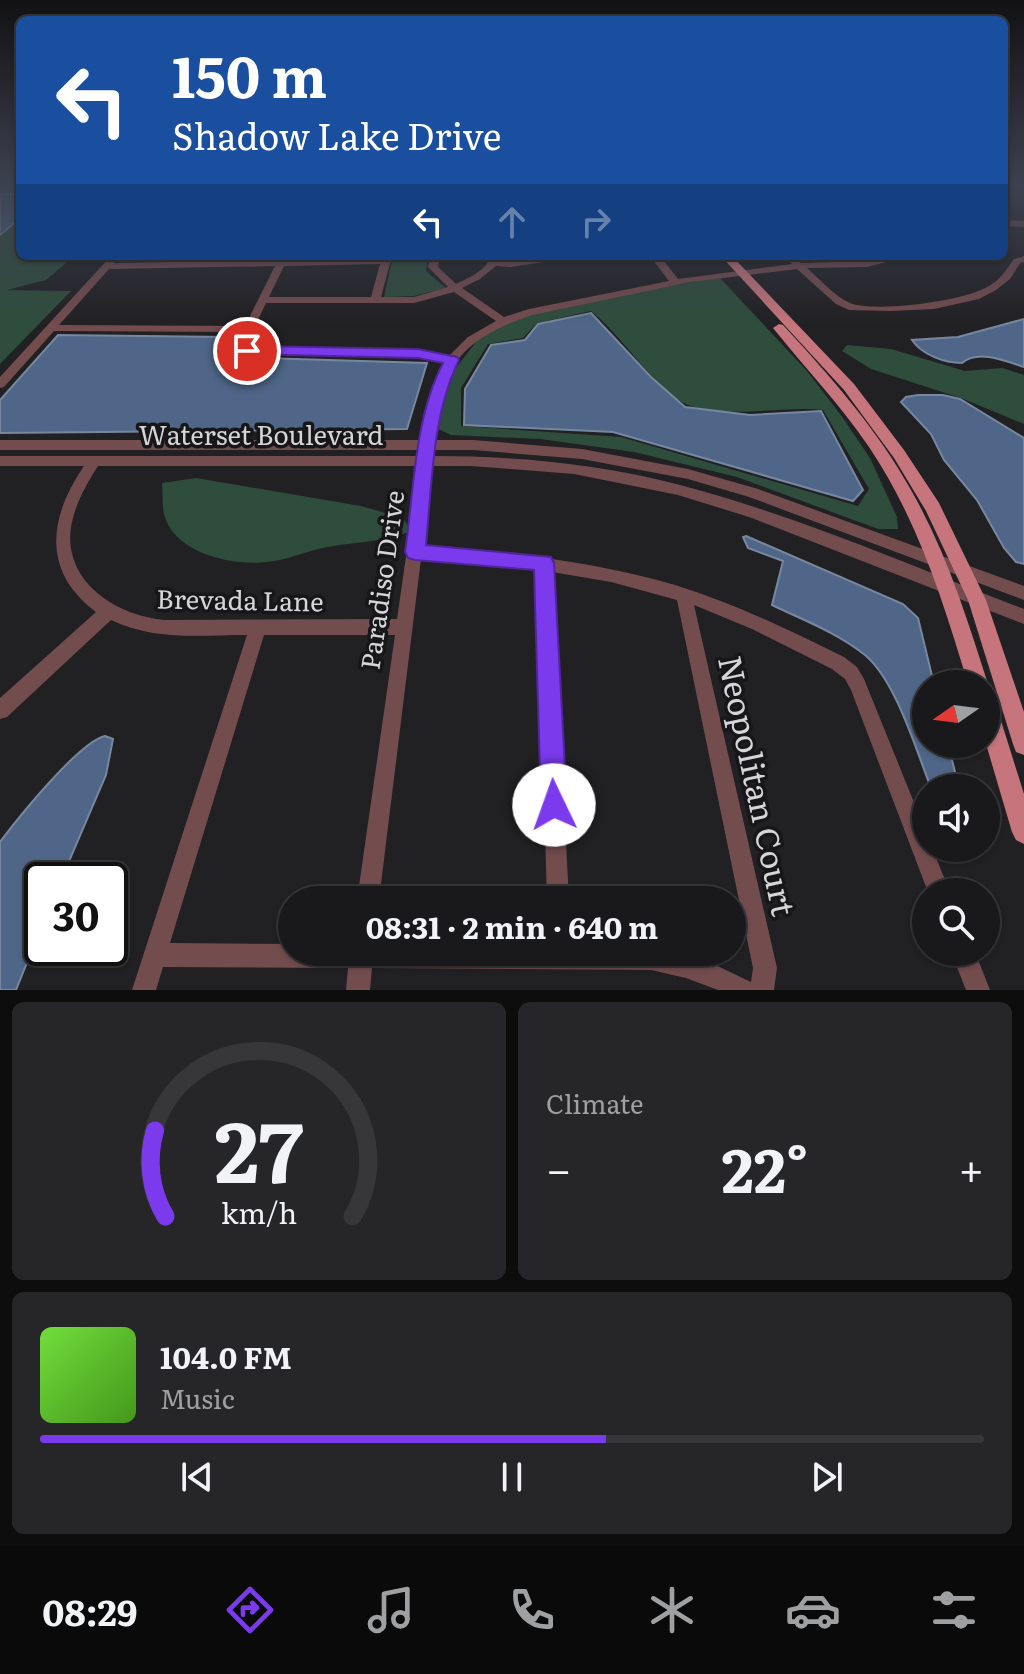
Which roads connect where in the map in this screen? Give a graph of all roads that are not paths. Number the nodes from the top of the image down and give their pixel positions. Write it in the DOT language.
graph roads {
  1 [pos="1024,259"];
  2 [pos="112,260"];
  3 [pos="258,260"];
  4 [pos="282,260"];
  5 [pos="386,260"];
  6 [pos="434,260"];
  7 [pos="495,260"];
  8 [pos="537,260"];
  9 [pos="658,260"];
  10 [pos="718,260"];
  11 [pos="728,260"];
  12 [pos="793,260"];
  13 [pos="886,260"];
  14 [pos="107,266"];
  15 [pos="800,266"];
  16 [pos="736,274"];
  17 [pos="675,282"];
  18 [pos="454,287"];
  19 [pos="262,300"];
  20 [pos="375,301"];
  21 [pos="503,321"];
  22 [pos="51,328"];
  23 [pos="248,329"];
  24 [pos="451,360"];
  25 [pos="0,384"];
  26 [pos="0,445"];
  27 [pos="427,454"];
  28 [pos="0,461"];
  29 [pos="94,462"];
  30 [pos="415,552"];
  31 [pos="937,560"];
  32 [pos="544,563"];
  33 [pos="965,572"];
  34 [pos="950,591"];
  35 [pos="1024,593"];
  36 [pos="684,595"];
  37 [pos="977,600"];
  38 [pos="108,612"];
  39 [pos="1024,617"];
  40 [pos="258,627"];
  41 [pos="404,627"];
  42 [pos="974,670"];
  43 [pos="0,710"];
  44 [pos="1024,744"];
  45 [pos="1000,754"];
  46 [pos="1024,832"];
  47 [pos="933,878"];
  48 [pos="370,886"];
  49 [pos="557,886"];
  50 [pos="278,954"];
  51 [pos="155,955"];
  52 [pos="361,966"];
  53 [pos="687,966"];
  54 [pos="969,966"];
  55 [pos="144,990"];
  56 [pos="358,990"];
  57 [pos="742,990"];
  58 [pos="762,990"];
  59 [pos="978,990"];
  1 -- 15 [label="street"];
  2 -- 14 [label="street"];
  3 -- 14 [label="street"];
  4 -- 19 [label="street"];
  5 -- 20 [label="street"];
  6 -- 18 [label="street"];
  7 -- 8 [label="street"];
  7 -- 18 [label="street"];
  9 -- 17 [label="street"];
  10 -- 16 [label="main road"];
  11 -- 16 [label="main road"];
  12 -- 15 [label="street"];
  13 -- 15 [label="street, Paradiso Drive"];
  14 -- 22 [label="street"];
  15 -- 16 [label="street, Paradiso Drive"];
  16 -- 17 [label="street, Paradiso Drive"];
  16 -- 31 [label="main road"];
  16 -- 33 [label="main road"];
  17 -- 21 [label="street, Paradiso Drive"];
  18 -- 20 [label="street"];
  18 -- 21 [label="street"];
  19 -- 20 [label="street"];
  19 -- 23 [label="street"];
  21 -- 24 [label="street, Paradiso Drive"];
  22 -- 23 [label="street"];
  22 -- 25 [label="street"];
  23 -- 24 [label="street"];
  24 -- 27 [label="street, Paradiso Drive"];
  26 -- 27 [label="street, Waterset Boulevard"];
  27 -- 29 [label="street, Waterset Boulevard"];
  27 -- 30 [label="street, Paradiso Drive"];
  27 -- 31 [label="street, Waterset Boulevard"];
  27 -- 34 [label="street, Waterset Boulevard"];
  28 -- 29 [label="street, Waterset Boulevard"];
  29 -- 38 [label="street, Brevada Lane"];
  30 -- 32 [label="street"];
  30 -- 41 [label="street, Paradiso Drive"];
  31 -- 33 [label="street, Waterset Boulevard"];
  31 -- 34 [label="main road"];
  32 -- 36 [label="street"];
  32 -- 49 [label="street"];
  33 -- 35 [label="street, Waterset Boulevard"];
  33 -- 37 [label="main road"];
  34 -- 37 [label="street, Waterset Boulevard"];
  34 -- 42 [label="main road"];
  36 -- 47 [label="street"];
  36 -- 58 [label="street, Neopolitan Court"];
  37 -- 39 [label="street, Waterset Boulevard"];
  37 -- 44 [label="main road"];
  38 -- 40 [label="street, Brevada Lane"];
  38 -- 43 [label="street"];
  40 -- 41 [label="street, Brevada Lane"];
  40 -- 51 [label="street"];
  41 -- 48 [label="street, Paradiso Drive"];
  45 -- 46 [label="main road"];
  50 -- 51 [label="street"];
  51 -- 55 [label="street"];
  52 -- 56 [label="street"];
  53 -- 57 [label="street"];
  54 -- 59 [label="street"];
}
